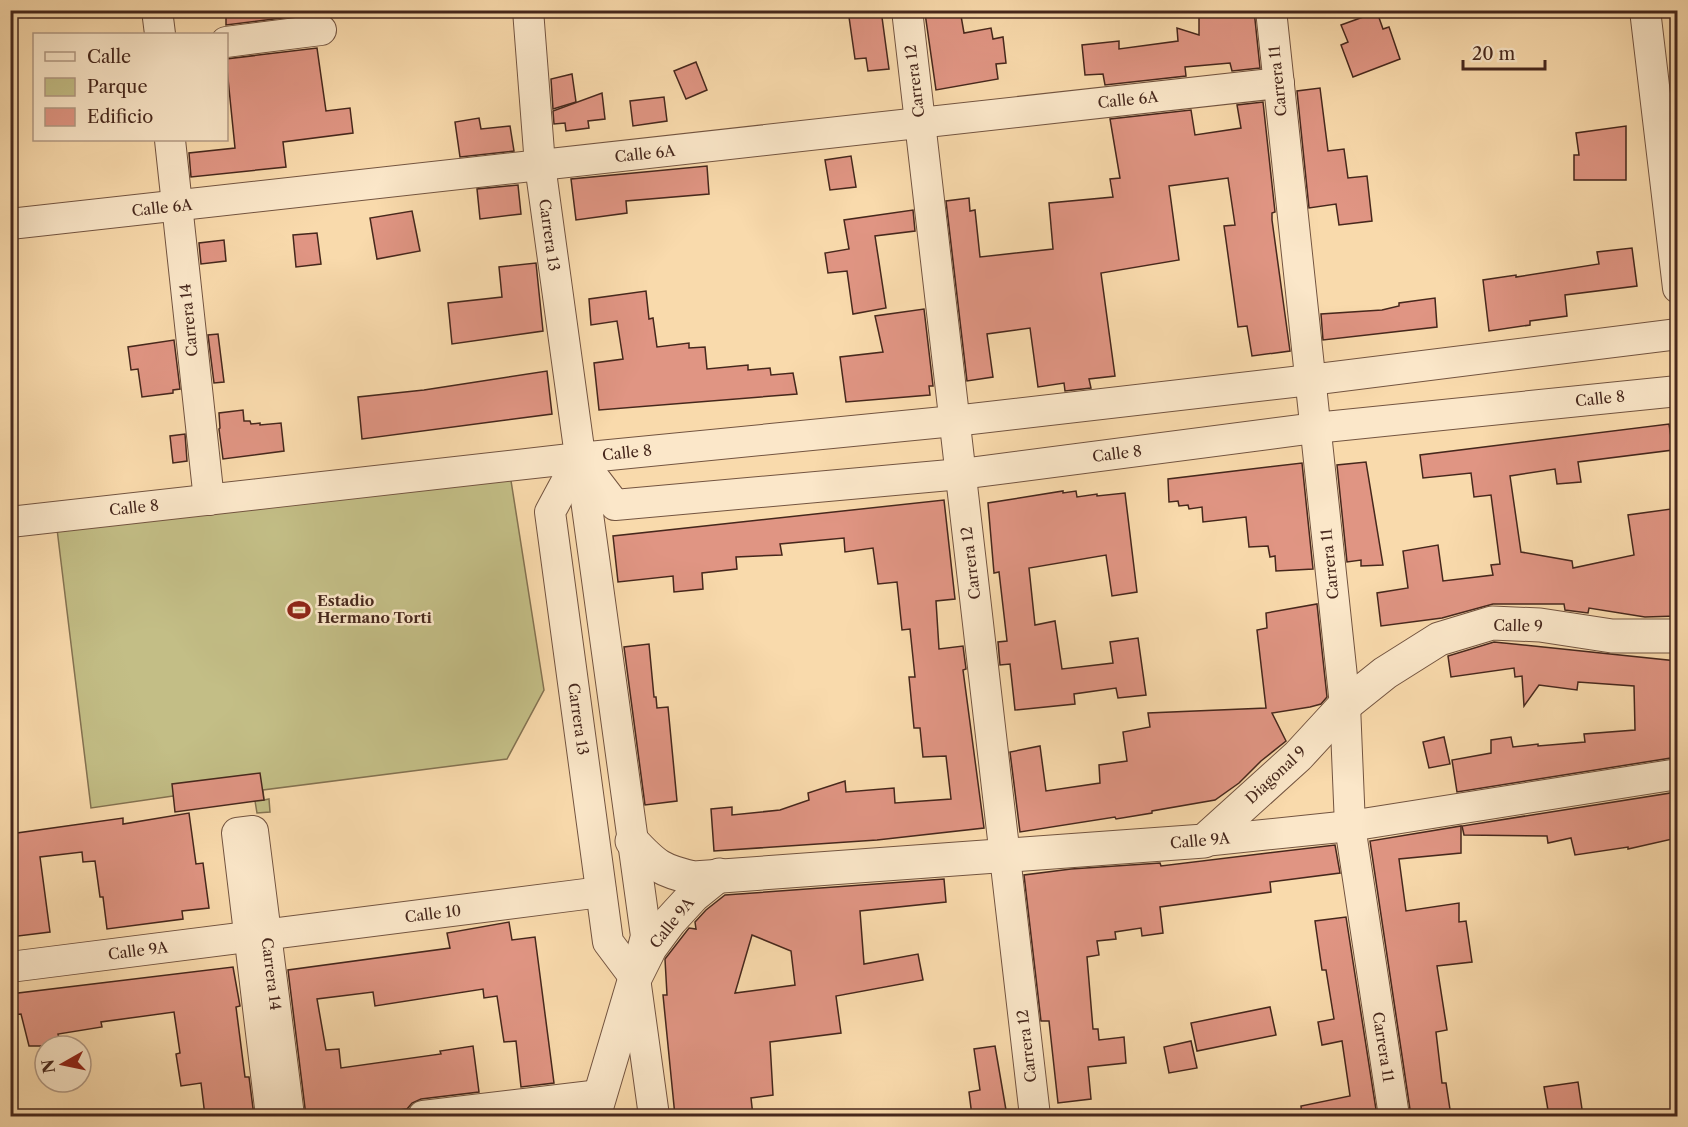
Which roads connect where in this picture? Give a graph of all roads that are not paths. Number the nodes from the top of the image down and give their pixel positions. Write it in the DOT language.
graph roads {
  1 [pos="157,10"];
  2 [pos="528,10"];
  3 [pos="907,10"];
  4 [pos="1271,10"];
  5 [pos="1645,10"];
  6 [pos="321,30"];
  7 [pos="160,33"];
  8 [pos="228,42"];
  9 [pos="1279,83"];
  10 [pos="920,123"];
  11 [pos="1669,136"];
  12 [pos="170,141"];
  13 [pos="540,165"];
  14 [pos="177,206"];
  15 [pos="10,224"];
  16 [pos="1677,288"];
  17 [pos="1677,334"];
  18 [pos="1310,380"];
  19 [pos="1677,390"];
  20 [pos="954,421"];
  21 [pos="1315,428"];
  22 [pos="579,458"];
  23 [pos="960,474"];
  24 [pos="209,500"];
  25 [pos="10,522"];
  26 [pos="1677,636"];
  27 [pos="1345,705"];
  28 [pos="1677,774"];
  29 [pos="1350,826"];
  30 [pos="253,831"];
  31 [pos="633,841"];
  32 [pos="1204,841"];
  33 [pos="1005,855"];
  34 [pos="719,875"];
  35 [pos="601,892"];
  36 [pos="258,937"];
  37 [pos="10,967"];
  38 [pos="634,978"];
  39 [pos="597,1106"];
  40 [pos="272,1116"];
  41 [pos="289,1116"];
  42 [pos="423,1116"];
  43 [pos="654,1116"];
  44 [pos="1035,1116"];
  45 [pos="1394,1116"];
  1 -- 7 [label="street"];
  2 -- 13 [label="street, Carrera 13"];
  3 -- 10 [label="street, Carrera 12"];
  4 -- 9 [label="street, Carrera 11"];
  5 -- 11 [label="street"];
  6 -- 8 [label="street"];
  9 -- 10 [label="street, Calle 6A"];
  9 -- 18 [label="street, Carrera 11"];
  10 -- 13 [label="street, Calle 6A"];
  10 -- 20 [label="street, Carrera 12"];
  11 -- 16 [label="street"];
  12 -- 14 [label="street, Carrera 14"];
  13 -- 14 [label="street, Calle 6A"];
  13 -- 22 [label="street, Carrera 13"];
  14 -- 15 [label="street, Calle 6A"];
  14 -- 24 [label="street, Carrera 14"];
  17 -- 18 [label="street, Calle 8"];
  18 -- 20 [label="street, Calle 8"];
  18 -- 21 [label="street, Carrera 11"];
  19 -- 21 [label="street, Calle 8"];
  20 -- 22 [label="street, Calle 8"];
  20 -- 23 [label="street, Carrera 12"];
  21 -- 23 [label="street, Calle 8"];
  21 -- 27 [label="street, Carrera 11"];
  22 -- 23 [label="street, Calle 8"];
  22 -- 24 [label="street, Calle 8"];
  22 -- 31 [label="street, Carrera 13"];
  22 -- 35 [label="street, Carrera 13"];
  23 -- 33 [label="street, Carrera 12"];
  24 -- 25 [label="street, Calle 8"];
  26 -- 27 [label="street, Calle 9"];
  27 -- 29 [label="street, Carrera 11"];
  27 -- 32 [label="street, Diagonal 9"];
  28 -- 29 [label="street, Calle 9A"];
  29 -- 32 [label="street, Calle 9A"];
  29 -- 45 [label="street, Carrera 11"];
  30 -- 36 [label="street, Carrera 14"];
  31 -- 34 [label="street, Calle 9A"];
  31 -- 38 [label="street, Carrera 13"];
  32 -- 33 [label="street, Calle 9A"];
  33 -- 34 [label="street, Calle 9A"];
  33 -- 44 [label="street, Carrera 12"];
  34 -- 38 [label="street, Calle 9A"];
  35 -- 36 [label="street, Calle 10"];
  35 -- 38 [label="street, Carrera 13"];
  36 -- 37 [label="street, Calle 9A"];
  36 -- 40 [label="street"];
  36 -- 41 [label="street, Carrera 14"];
  38 -- 39 [label="street, Calle 9A"];
  38 -- 43 [label="street, Carrera 13"];
  39 -- 42 [label="street"];
}
